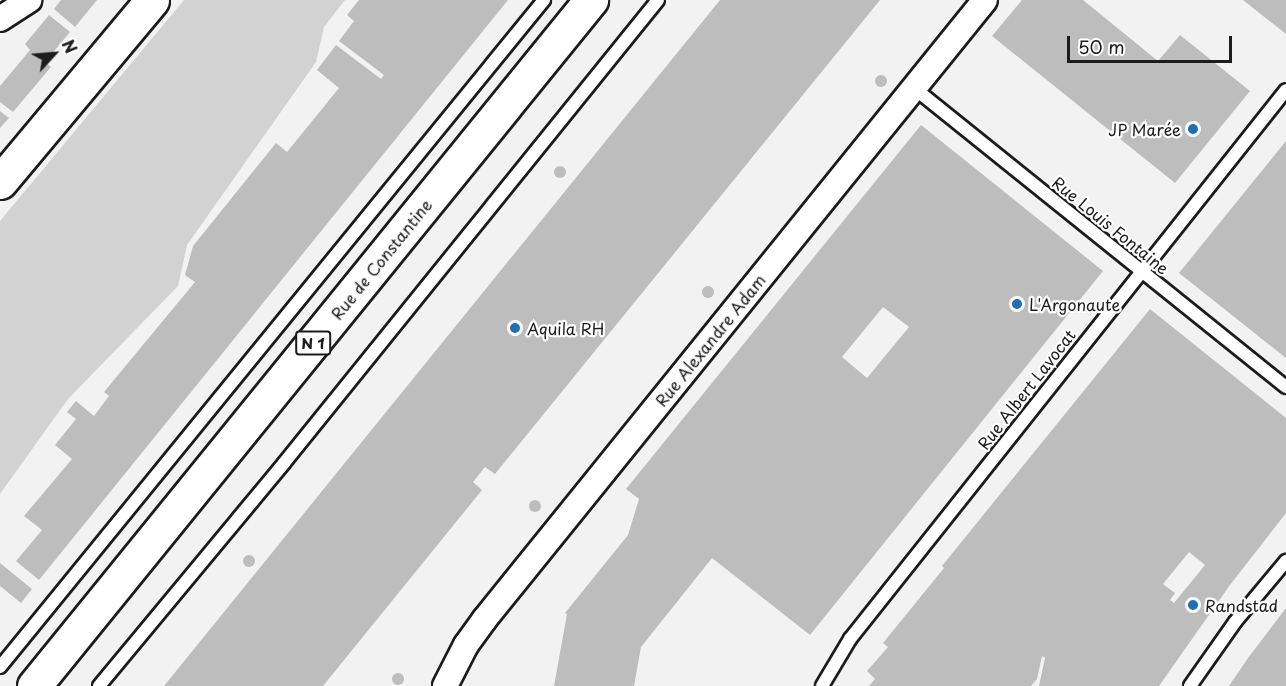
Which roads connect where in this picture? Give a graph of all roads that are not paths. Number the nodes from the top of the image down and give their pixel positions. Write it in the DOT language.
graph roads {
  1 [pos="29,0"];
  2 [pos="152,0"];
  3 [pos="544,0"];
  4 [pos="591,0"];
  5 [pos="658,0"];
  6 [pos="985,0"];
  7 [pos="0,19"];
  8 [pos="914,88"];
  9 [pos="1286,90"];
  10 [pos="0,182"];
  11 [pos="1141,270"];
  12 [pos="1286,387"];
  13 [pos="1286,561"];
  14 [pos="0,667"];
  15 [pos="34,686"];
  16 [pos="99,686"];
  17 [pos="445,686"];
  18 [pos="822,686"];
  19 [pos="1190,686"];
  1 -- 7 [label="street"];
  2 -- 10 [label="main road"];
  3 -- 14 [label="lane"];
  4 -- 15 [label="main road, Rue de Constantine / N 1"];
  5 -- 16 [label="lane"];
  6 -- 8 [label="street, Rue Alexandre Adam"];
  8 -- 11 [label="lane, Rue Louis Fontaine"];
  8 -- 17 [label="street, Rue Alexandre Adam"];
  9 -- 11 [label="lane, Rue Albert Lavocat"];
  11 -- 12 [label="lane, Rue Louis Fontaine"];
  11 -- 18 [label="lane, Rue Albert Lavocat"];
  13 -- 19 [label="lane"];
}
